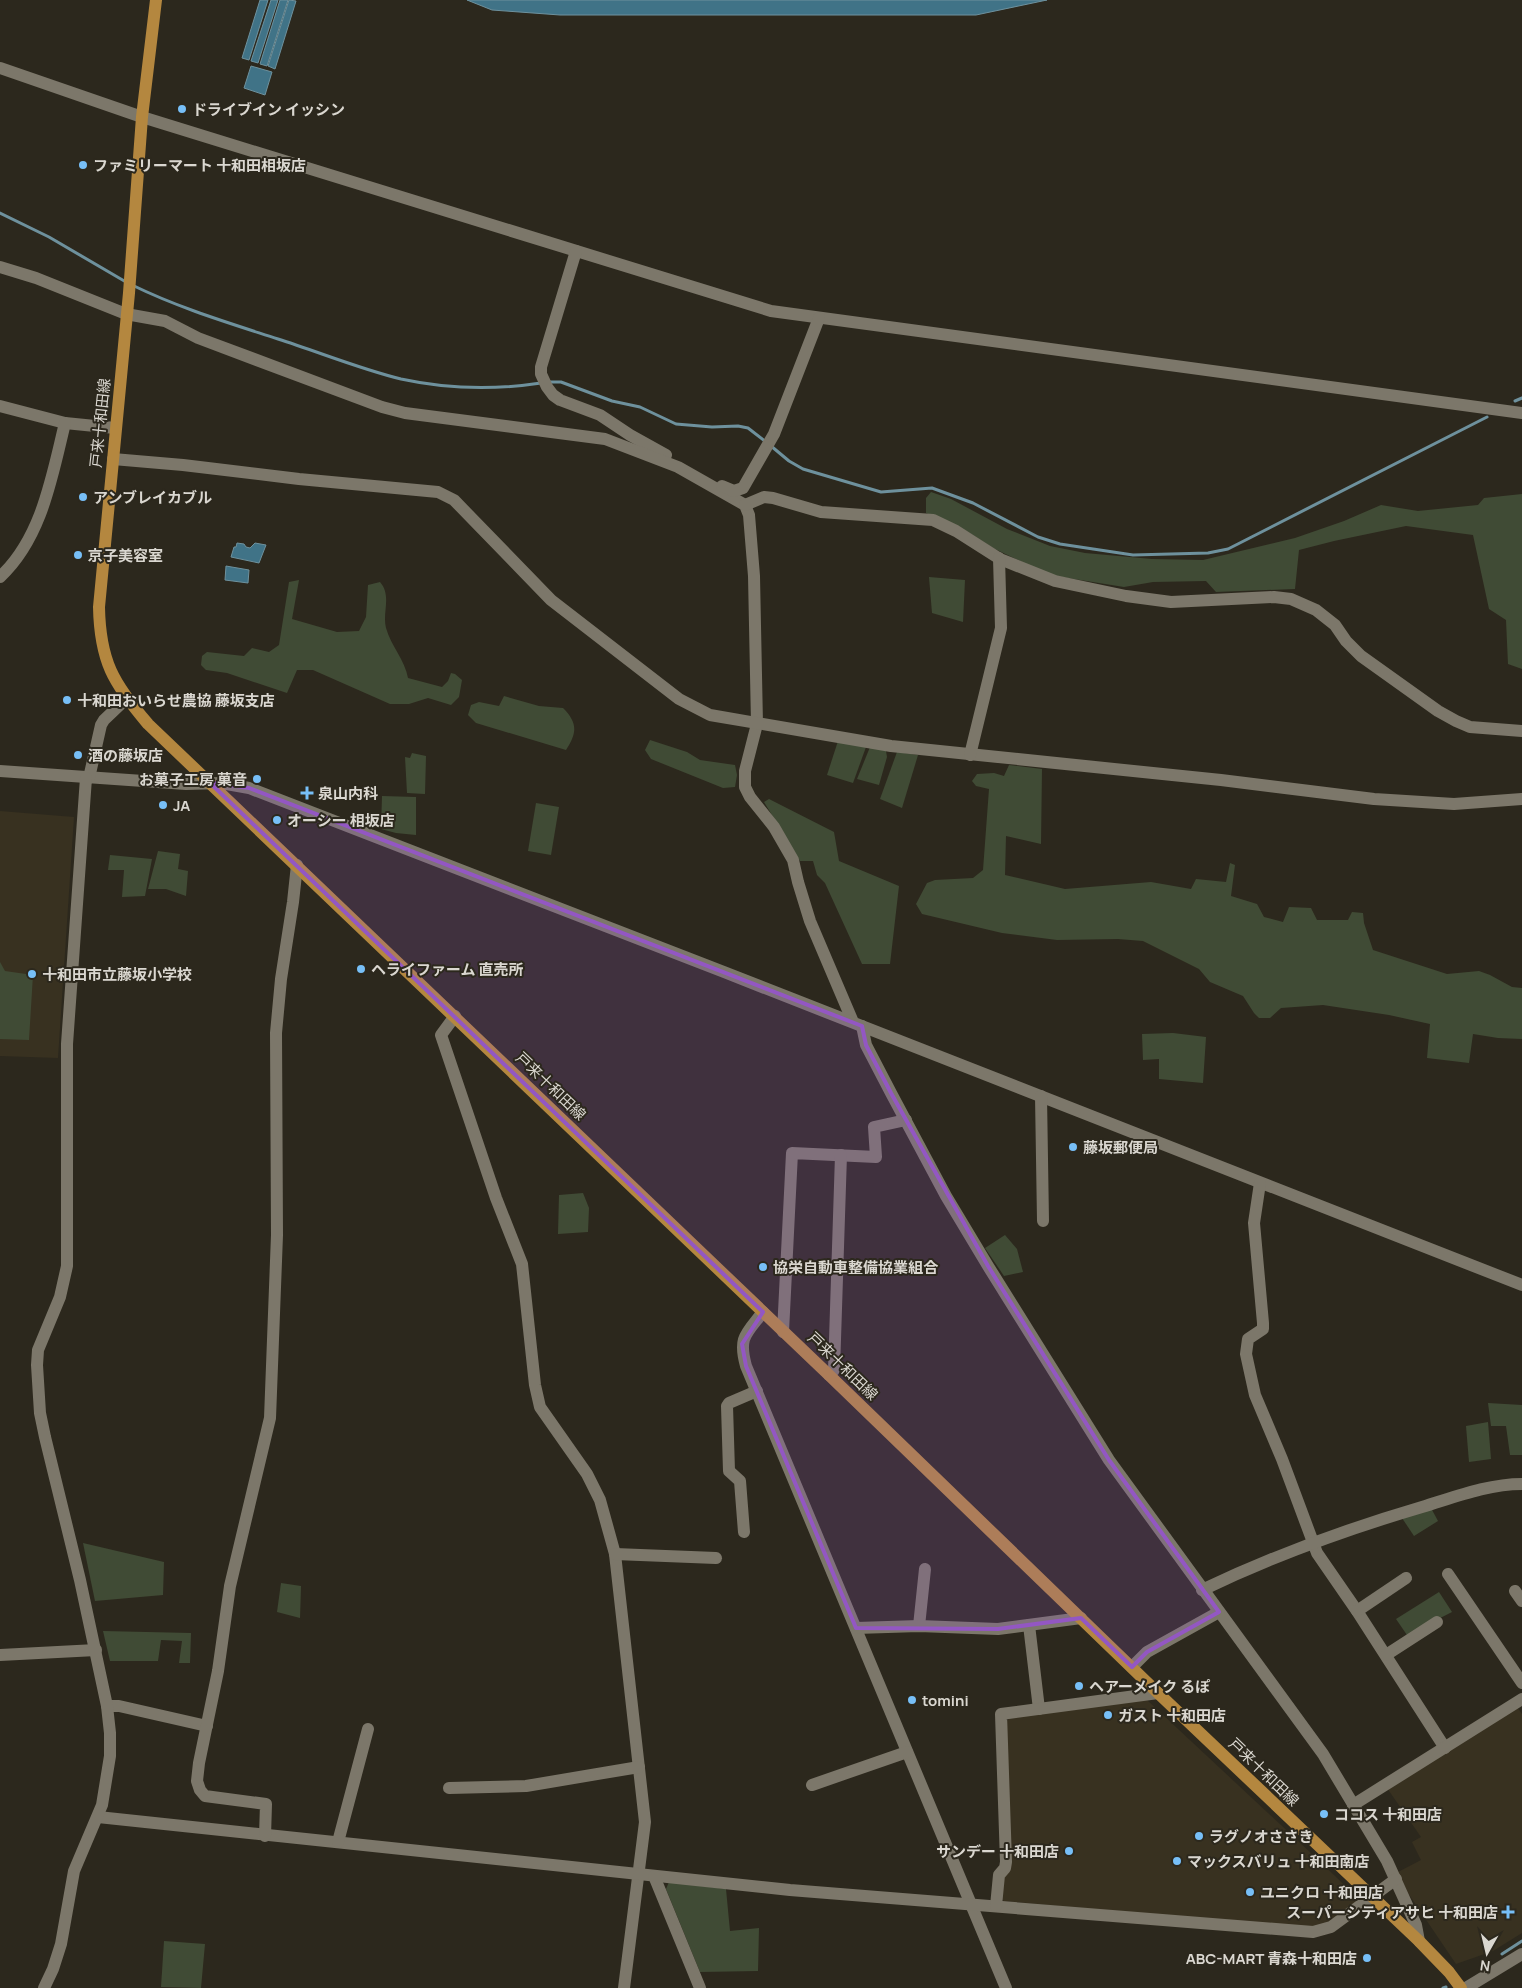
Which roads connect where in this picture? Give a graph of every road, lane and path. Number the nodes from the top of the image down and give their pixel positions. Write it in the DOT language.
graph roads {
  1 [pos="156,0"];
  2 [pos="0,68"];
  3 [pos="142,117"];
  4 [pos="576,250"];
  5 [pos="0,267"];
  6 [pos="126,314"];
  7 [pos="819,318"];
  8 [pos="0,406"];
  9 [pos="1522,413"];
  10 [pos="65,423"];
  11 [pos="116,428"];
  12 [pos="113,459"];
  13 [pos="682,469"];
  14 [pos="710,484"];
  15 [pos="745,505"];
  16 [pos="998,558"];
  17 [pos="0,577"];
  18 [pos="126,699"];
  19 [pos="757,724"];
  20 [pos="1522,731"];
  21 [pos="970,755"];
  22 [pos="0,771"];
  23 [pos="87,778"];
  24 [pos="209,782"];
  25 [pos="1522,799"];
  26 [pos="297,865"];
  27 [pos="454,1016"];
  28 [pos="858,1024"];
  29 [pos="1041,1096"];
  30 [pos="906,1120"];
  31 [pos="841,1155"];
  32 [pos="1260,1182"];
  33 [pos="1043,1221"];
  34 [pos="1522,1285"];
  35 [pos="763,1312"];
  36 [pos="783,1332"];
  37 [pos="829,1375"];
  38 [pos="757,1391"];
  39 [pos="1522,1484"];
  40 [pos="744,1532"];
  41 [pos="1313,1543"];
  42 [pos="615,1554"];
  43 [pos="716,1558"];
  44 [pos="925,1569"];
  45 [pos="1448,1574"];
  46 [pos="1406,1578"];
  47 [pos="1202,1590"];
  48 [pos="1357,1611"];
  49 [pos="1219,1612"];
  50 [pos="1081,1618"];
  51 [pos="1437,1622"];
  52 [pos="1029,1625"];
  53 [pos="919,1626"];
  54 [pos="856,1628"];
  55 [pos="96,1650"];
  56 [pos="0,1655"];
  57 [pos="1386,1655"];
  58 [pos="1132,1667"];
  59 [pos="1522,1683"];
  60 [pos="1158,1693"];
  61 [pos="1522,1699"];
  62 [pos="107,1706"];
  63 [pos="1039,1709"];
  64 [pos="207,1726"];
  65 [pos="368,1729"];
  66 [pos="1445,1748"];
  67 [pos="907,1752"];
  68 [pos="639,1767"];
  69 [pos="812,1785"];
  70 [pos="449,1788"];
  71 [pos="1353,1805"];
  72 [pos="98,1817"];
  73 [pos="265,1836"];
  74 [pos="338,1842"];
  75 [pos="637,1873"];
  76 [pos="654,1876"];
  77 [pos="1396,1879"];
  78 [pos="1372,1898"];
  79 [pos="972,1906"];
  80 [pos="996,1906"];
  81 [pos="1419,1942"];
  82 [pos="1522,1954"];
  83 [pos="44,1988"];
  84 [pos="624,1988"];
  85 [pos="700,1988"];
  86 [pos="1006,1988"];
  87 [pos="1461,1988"];
  88 [pos="1466,1988"];
  1 -- 3 [label="main road, 戸来十和田線"];
  2 -- 3 [label="street"];
  3 -- 4 [label="street"];
  3 -- 6 [label="main road, 戸来十和田線"];
  4 -- 7 [label="street"];
  4 -- 13 [label="street"];
  5 -- 6 [label="street"];
  6 -- 11 [label="main road, 戸来十和田線"];
  6 -- 13 [label="street"];
  7 -- 9 [label="street"];
  7 -- 14 [label="street"];
  8 -- 10 [label="street"];
  10 -- 11 [label="street"];
  10 -- 17 [label="street"];
  11 -- 12 [label="main road, 戸来十和田線"];
  12 -- 18 [label="main road, 戸来十和田線"];
  12 -- 19 [label="street"];
  13 -- 14 [label="street"];
  14 -- 15 [label="street"];
  15 -- 16 [label="street"];
  15 -- 19 [label="street"];
  16 -- 20 [label="street"];
  16 -- 21 [label="street"];
  18 -- 23 [label="street"];
  18 -- 24 [label="main road, 戸来十和田線"];
  19 -- 21 [label="street"];
  19 -- 28 [label="street"];
  21 -- 25 [label="street"];
  22 -- 23 [label="street"];
  23 -- 24 [label="street"];
  23 -- 55 [label="street"];
  24 -- 26 [label="main road, 戸来十和田線"];
  24 -- 28 [label="street"];
  26 -- 27 [label="main road, 戸来十和田線"];
  26 -- 64 [label="street"];
  27 -- 35 [label="main road, 戸来十和田線"];
  27 -- 42 [label="street"];
  28 -- 29 [label="street"];
  28 -- 30 [label="street"];
  29 -- 32 [label="street"];
  29 -- 33 [label="street"];
  30 -- 31 [label="street"];
  30 -- 47 [label="street"];
  31 -- 36 [label="street"];
  31 -- 37 [label="street"];
  32 -- 34 [label="street"];
  32 -- 41 [label="street"];
  35 -- 36 [label="main road, 戸来十和田線"];
  35 -- 38 [label="street"];
  36 -- 37 [label="main road, 戸来十和田線"];
  37 -- 50 [label="main road, 戸来十和田線"];
  38 -- 40 [label="street"];
  38 -- 54 [label="street"];
  39 -- 41 [label="street"];
  41 -- 47 [label="street"];
  41 -- 48 [label="street"];
  42 -- 43 [label="street"];
  42 -- 68 [label="street"];
  44 -- 53 [label="street"];
  45 -- 59 [label="street"];
  46 -- 48 [label="street"];
  47 -- 49 [label="street"];
  48 -- 57 [label="street"];
  49 -- 58 [label="street"];
  49 -- 71 [label="street"];
  50 -- 52 [label="street"];
  50 -- 58 [label="main road, 戸来十和田線"];
  51 -- 57 [label="street"];
  52 -- 53 [label="street"];
  52 -- 63 [label="street"];
  53 -- 54 [label="street"];
  54 -- 67 [label="street"];
  55 -- 56 [label="street"];
  55 -- 62 [label="street"];
  57 -- 66 [label="street"];
  58 -- 60 [label="main road, 戸来十和田線"];
  60 -- 63 [label="street"];
  60 -- 78 [label="main road, 戸来十和田線"];
  61 -- 66 [label="street"];
  62 -- 64 [label="street"];
  62 -- 72 [label="street"];
  63 -- 80 [label="street"];
  64 -- 73 [label="street"];
  65 -- 74 [label="street"];
  66 -- 71 [label="street"];
  67 -- 69 [label="street"];
  67 -- 79 [label="street"];
  68 -- 70 [label="street"];
  68 -- 75 [label="street"];
  71 -- 77 [label="street"];
  72 -- 73 [label="street"];
  72 -- 83 [label="street"];
  73 -- 74 [label="street"];
  74 -- 75 [label="street"];
  75 -- 76 [label="street"];
  75 -- 84 [label="street"];
  76 -- 79 [label="street"];
  76 -- 85 [label="street"];
  77 -- 78 [label="street"];
  77 -- 81 [label="street"];
  78 -- 80 [label="street"];
  78 -- 81 [label="main road, 戸来十和田線"];
  79 -- 80 [label="street"];
  79 -- 86 [label="street"];
  81 -- 87 [label="main road, 戸来十和田線"];
  82 -- 88 [label="street"];
}
